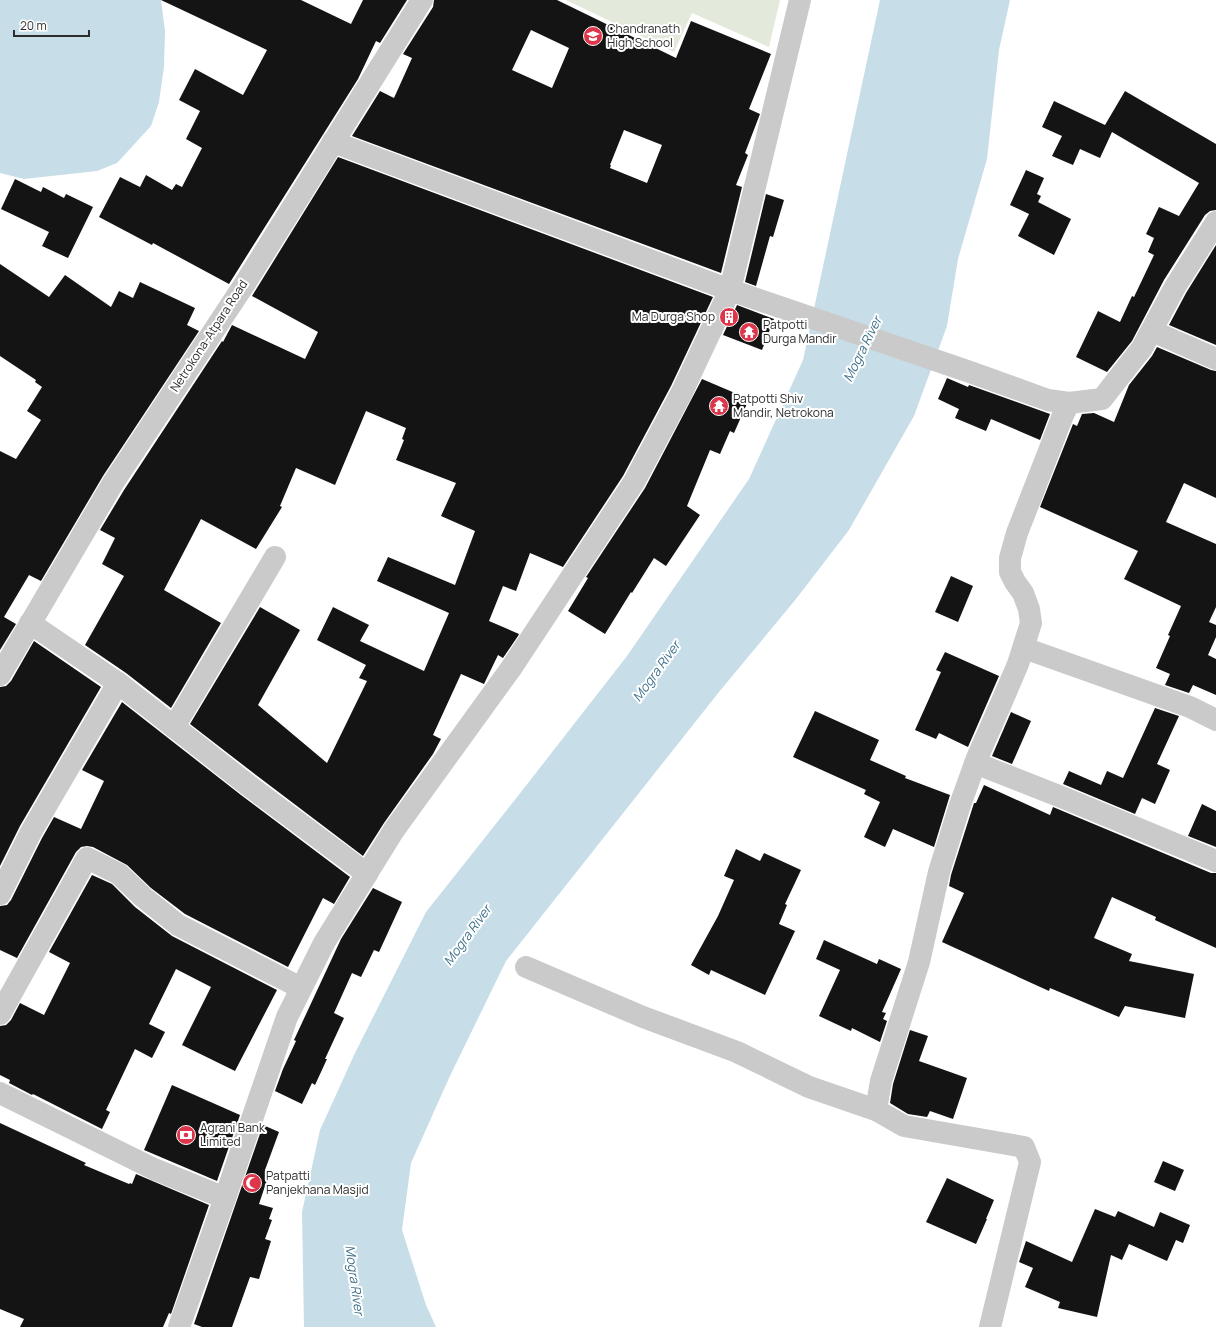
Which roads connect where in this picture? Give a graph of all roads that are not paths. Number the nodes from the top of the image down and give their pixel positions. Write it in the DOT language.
graph roads {
  1 [pos="422,0"];
  2 [pos="800,0"];
  3 [pos="333,142"];
  4 [pos="1216,222"];
  5 [pos="730,290"];
  6 [pos="1152,331"];
  7 [pos="1216,359"];
  8 [pos="1069,403"];
  9 [pos="276,557"];
  10 [pos="30,623"];
  11 [pos="1024,648"];
  12 [pos="0,675"];
  13 [pos="118,683"];
  14 [pos="1216,720"];
  15 [pos="174,727"];
  16 [pos="975,763"];
  17 [pos="1216,861"];
  18 [pos="367,874"];
  19 [pos="0,894"];
  20 [pos="526,967"];
  21 [pos="302,988"];
  22 [pos="0,1014"];
  23 [pos="0,1093"];
  24 [pos="876,1110"];
  25 [pos="225,1198"];
  26 [pos="179,1327"];
  27 [pos="990,1327"];
  1 -- 3 [label="street, Netrokona-Atpara Road"];
  2 -- 5 [label="street"];
  3 -- 5 [label="street"];
  3 -- 10 [label="street, Netrokona-Atpara Road"];
  4 -- 6 [label="street"];
  5 -- 8 [label="street"];
  5 -- 18 [label="street"];
  6 -- 7 [label="street"];
  6 -- 8 [label="street"];
  8 -- 11 [label="street"];
  9 -- 15 [label="street"];
  10 -- 12 [label="street, Netrokona-Atpara Road"];
  10 -- 13 [label="street"];
  11 -- 14 [label="street"];
  11 -- 16 [label="street"];
  13 -- 15 [label="street"];
  13 -- 19 [label="street"];
  15 -- 18 [label="street"];
  16 -- 17 [label="street"];
  16 -- 24 [label="street"];
  18 -- 21 [label="street"];
  20 -- 24 [label="street"];
  21 -- 22 [label="street"];
  21 -- 25 [label="street"];
  23 -- 25 [label="street"];
  24 -- 27 [label="street"];
  25 -- 26 [label="street"];
}
